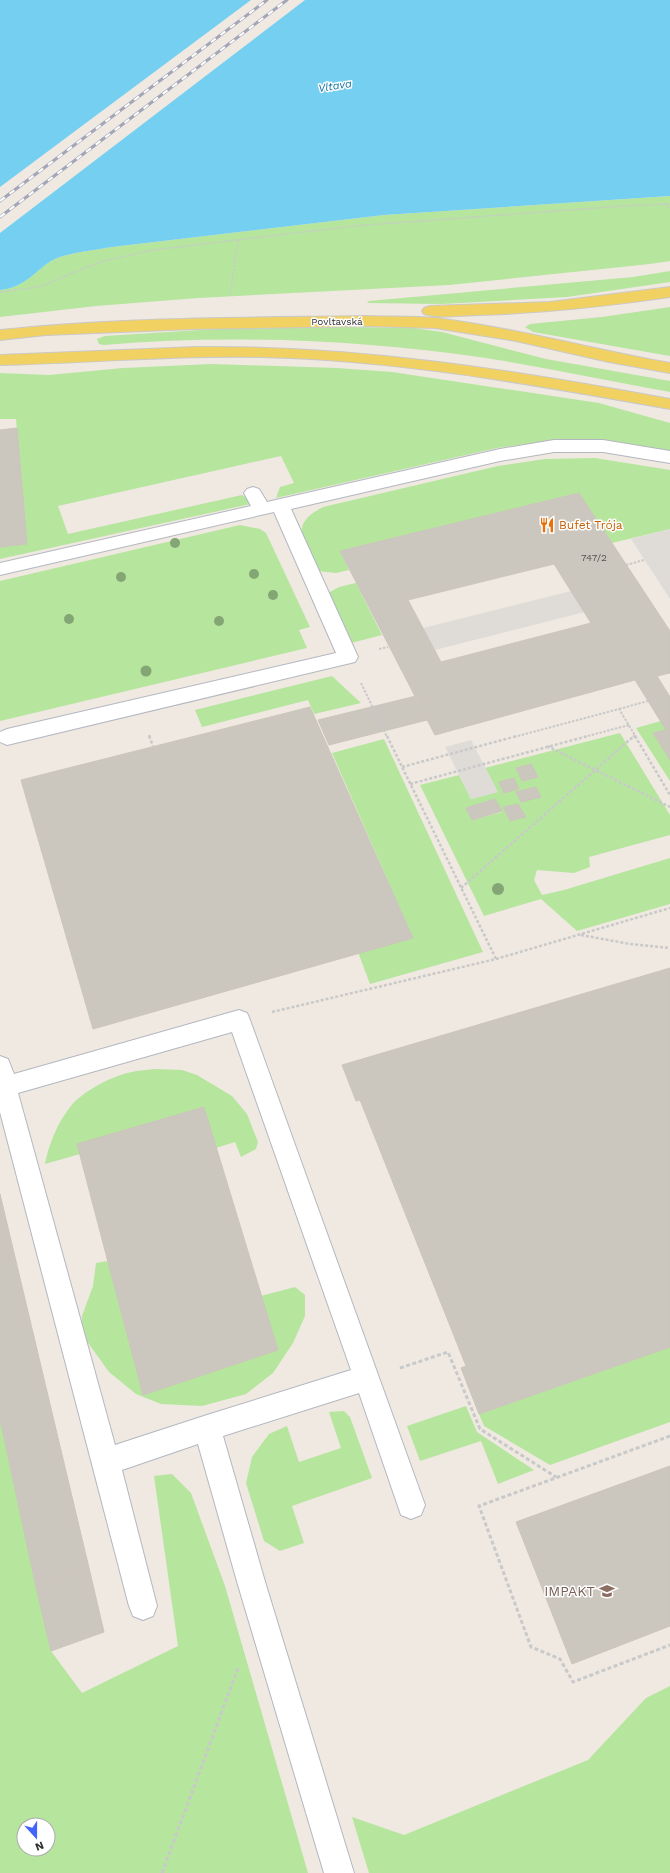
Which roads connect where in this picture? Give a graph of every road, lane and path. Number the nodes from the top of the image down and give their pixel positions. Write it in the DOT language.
graph roads {
  1 [pos="665,204"];
  2 [pos="670,204"];
  3 [pos="670,209"];
  4 [pos="238,241"];
  5 [pos="231,284"];
  6 [pos="0,292"];
  7 [pos="670,292"];
  8 [pos="194,324"];
  9 [pos="0,334"];
  10 [pos="0,360"];
  11 [pos="670,368"];
  12 [pos="670,404"];
  13 [pos="670,457"];
  14 [pos="253,493"];
  15 [pos="280,505"];
  16 [pos="262,509"];
  17 [pos="644,560"];
  18 [pos="626,565"];
  19 [pos="0,569"];
  20 [pos="348,657"];
  21 [pos="648,701"];
  22 [pos="619,709"];
  23 [pos="629,725"];
  24 [pos="148,733"];
  25 [pos="634,735"];
  26 [pos="7,737"];
  27 [pos="153,746"];
  28 [pos="547,746"];
  29 [pos="402,767"];
  30 [pos="595,770"];
  31 [pos="410,784"];
  32 [pos="670,795"];
  33 [pos="670,807"];
  34 [pos="461,888"];
  35 [pos="670,908"];
  36 [pos="580,935"];
  37 [pos="670,948"];
  38 [pos="496,959"];
  39 [pos="239,1020"];
  40 [pos="3,1077"];
  41 [pos="367,1378"];
  42 [pos="207,1428"];
  43 [pos="670,1436"];
  44 [pos="106,1462"];
  45 [pos="556,1477"];
  46 [pos="411,1505"];
  47 [pos="143,1606"];
  48 [pos="260,1609"];
  49 [pos="670,1645"];
  50 [pos="162,1873"];
  51 [pos="339,1873"];
  1 -- 2 [label="path"];
  1 -- 3 [label="path"];
  1 -- 4 [label="path"];
  4 -- 5 [label="path"];
  4 -- 6 [label="path"];
  7 -- 8 [label="main road"];
  8 -- 9 [label="main road, Povltavská"];
  8 -- 11 [label="main road, Povltavská"];
  10 -- 12 [label="main road"];
  13 -- 15 [label="lane"];
  14 -- 16 [label="lane"];
  15 -- 16 [label="lane"];
  15 -- 20 [label="lane"];
  16 -- 19 [label="lane"];
  17 -- 18 [label="path"];
  20 -- 26 [label="lane"];
  20 -- 29 [label="path"];
  21 -- 22 [label="path"];
  22 -- 23 [label="path"];
  22 -- 29 [label="path"];
  23 -- 25 [label="path"];
  23 -- 28 [label="path"];
  24 -- 27 [label="path"];
  25 -- 30 [label="path"];
  25 -- 32 [label="path"];
  28 -- 30 [label="path"];
  28 -- 31 [label="path"];
  29 -- 31 [label="path"];
  30 -- 33 [label="path"];
  30 -- 34 [label="path"];
  31 -- 34 [label="path"];
  34 -- 38 [label="path"];
  35 -- 36 [label="path"];
  36 -- 37 [label="path"];
  36 -- 38 [label="path"];
  38 -- 39 [label="path"];
  39 -- 40 [label="lane"];
  39 -- 41 [label="lane"];
  40 -- 44 [label="lane"];
  41 -- 42 [label="lane"];
  41 -- 45 [label="path"];
  41 -- 46 [label="lane"];
  42 -- 44 [label="lane"];
  42 -- 48 [label="lane"];
  43 -- 45 [label="path"];
  44 -- 47 [label="lane"];
  45 -- 49 [label="path"];
  48 -- 50 [label="path"];
  48 -- 51 [label="lane"];
}
